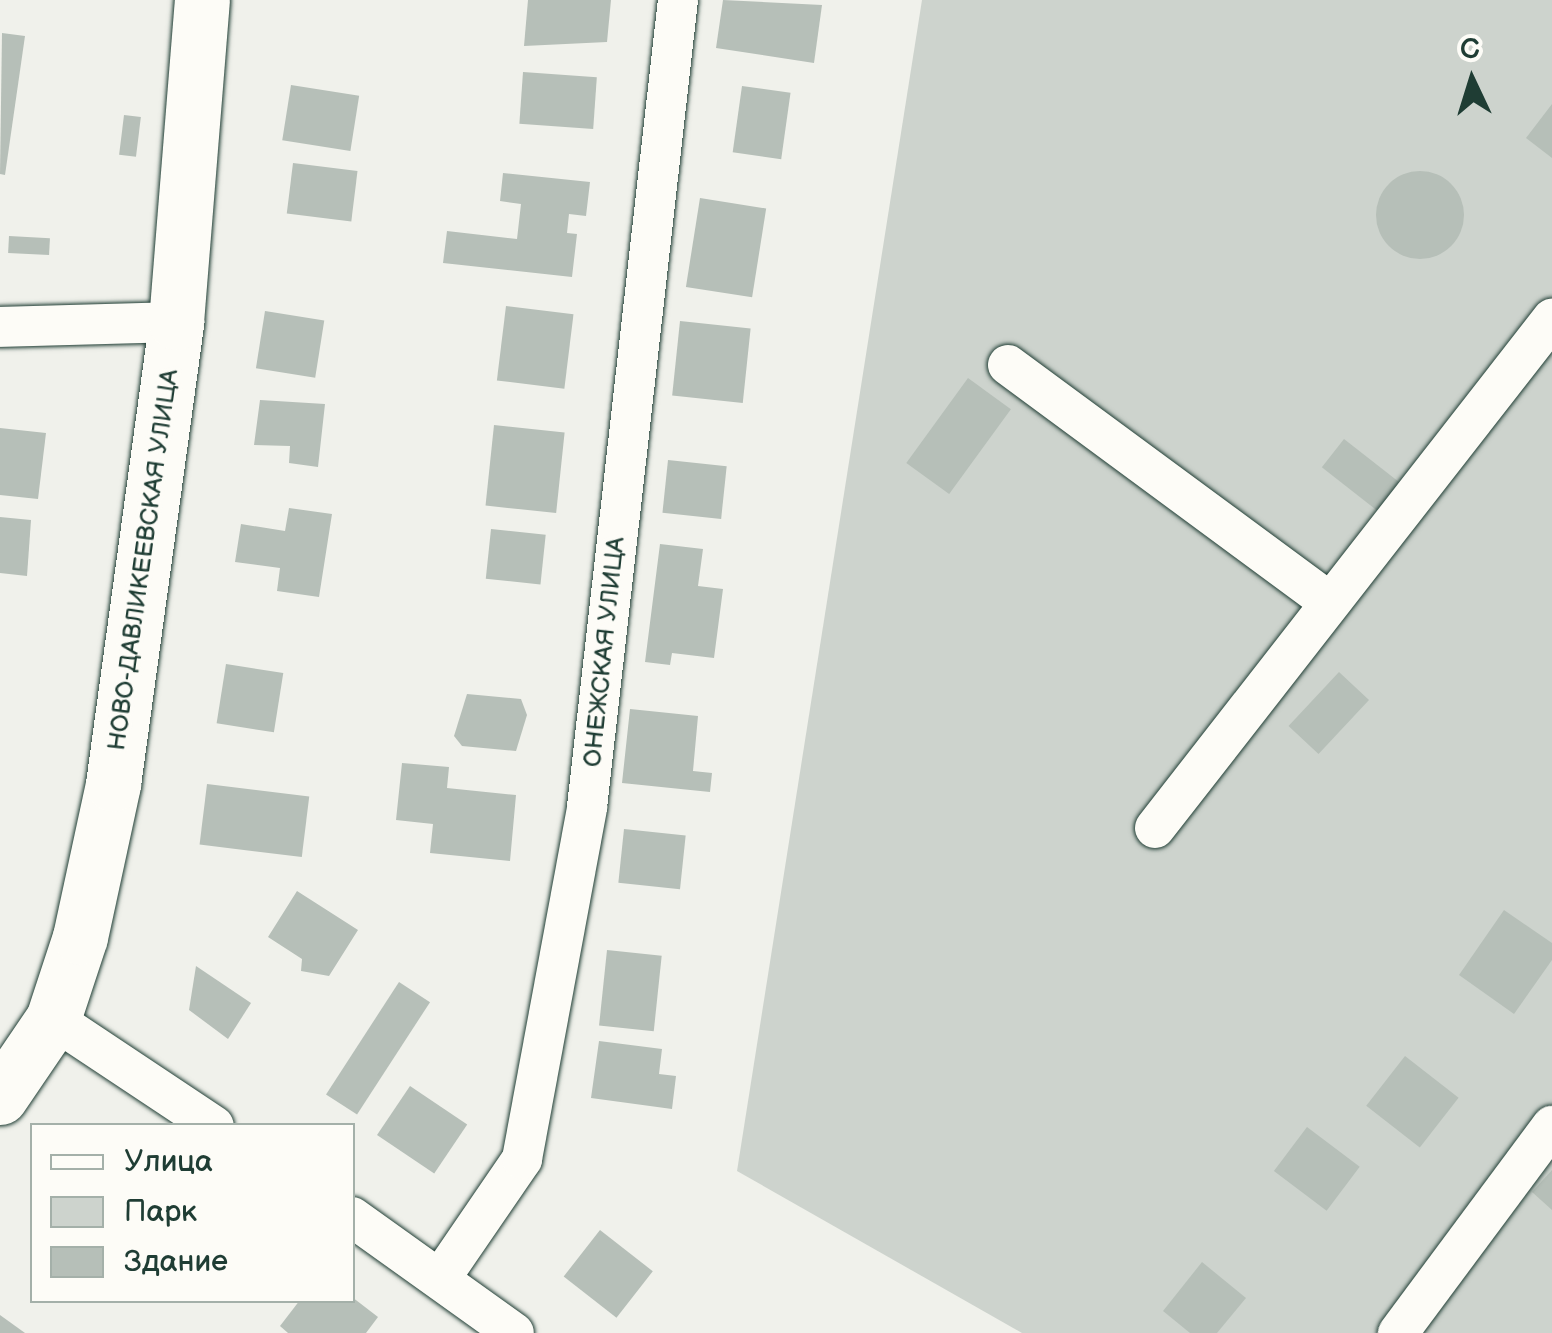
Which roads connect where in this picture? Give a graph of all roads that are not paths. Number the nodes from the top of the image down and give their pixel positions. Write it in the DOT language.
graph roads {
  1 [pos="202,0"];
  2 [pos="678,0"];
  3 [pos="1552,319"];
  4 [pos="176,322"];
  5 [pos="0,328"];
  6 [pos="1008,365"];
  7 [pos="1330,602"];
  8 [pos="1155,828"];
  9 [pos="53,1018"];
  10 [pos="4,1086"];
  11 [pos="210,1123"];
  12 [pos="1552,1126"];
  13 [pos="355,1219"];
  14 [pos="442,1276"];
  15 [pos="514,1333"];
  16 [pos="1398,1333"];
  1 -- 4 [label="street, НОВО-ДАВЛИКЕЕВСКАЯ УЛИЦА"];
  2 -- 14 [label="street, ОНЕЖСКАЯ УЛИЦА"];
  3 -- 7 [label="street"];
  4 -- 5 [label="street"];
  4 -- 9 [label="street, НОВО-ДАВЛИКЕЕВСКАЯ УЛИЦА"];
  6 -- 7 [label="street"];
  7 -- 8 [label="street"];
  9 -- 10 [label="street, НОВО-ДАВЛИКЕЕВСКАЯ УЛИЦА"];
  9 -- 11 [label="street"];
  12 -- 16 [label="street"];
  13 -- 14 [label="street"];
  14 -- 15 [label="street"];
}
